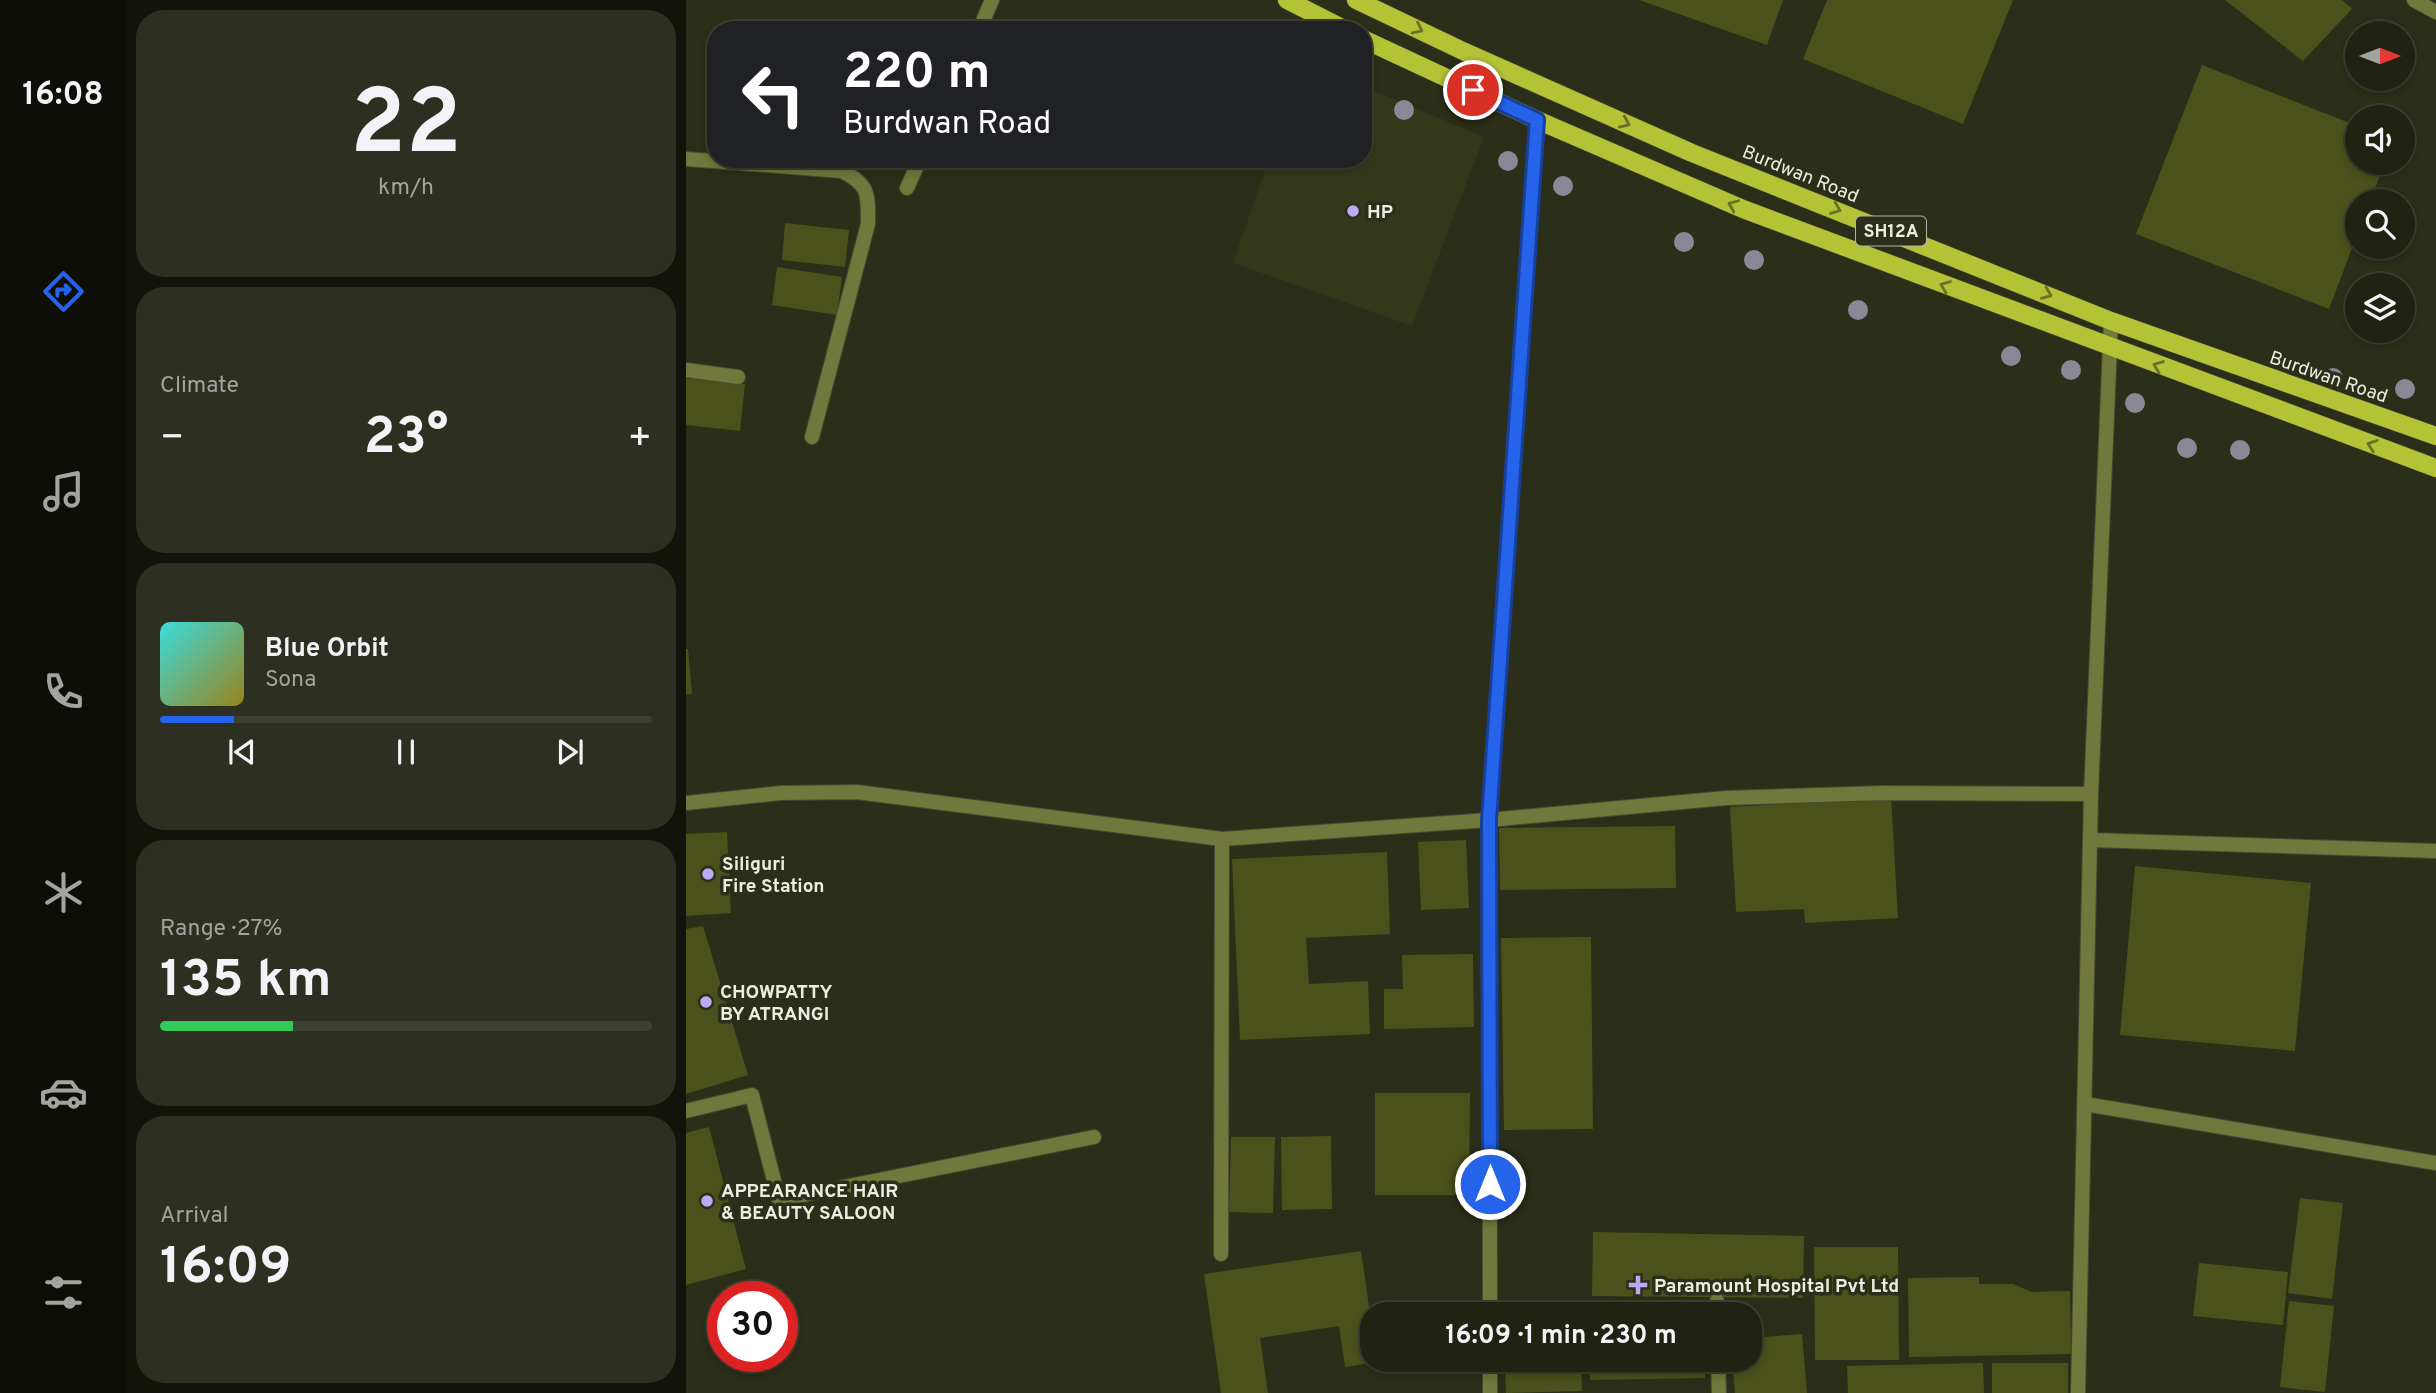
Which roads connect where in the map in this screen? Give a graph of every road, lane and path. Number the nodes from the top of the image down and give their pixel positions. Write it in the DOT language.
graph roads {
  1 [pos="992,0"];
  2 [pos="1287,0"];
  3 [pos="1356,0"];
  4 [pos="2414,0"];
  5 [pos="2436,12"];
  6 [pos="983,21"];
  7 [pos="1328,21"];
  8 [pos="1372,43"];
  9 [pos="1537,120"];
  10 [pos="686,159"];
  11 [pos="707,161"];
  12 [pos="803,168"];
  13 [pos="916,168"];
  14 [pos="907,188"];
  15 [pos="2111,321"];
  16 [pos="2109,347"];
  17 [pos="686,370"];
  18 [pos="738,377"];
  19 [pos="2436,436"];
  20 [pos="812,437"];
  21 [pos="2436,468"];
  22 [pos="2091,794"];
  23 [pos="686,803"];
  24 [pos="1489,820"];
  25 [pos="1222,839"];
  26 [pos="2091,840"];
  27 [pos="2436,851"];
  28 [pos="2085,1104"];
  29 [pos="686,1111"];
  30 [pos="1094,1137"];
  31 [pos="2436,1163"];
  32 [pos="1221,1254"];
  33 [pos="1490,1302"];
  34 [pos="1490,1372"];
  35 [pos="1718,1372"];
  36 [pos="1490,1393"];
  37 [pos="1719,1393"];
  38 [pos="2078,1393"];
  1 -- 6 [label="street"];
  2 -- 7 [label="main road"];
  3 -- 15 [label="main road, Burdwan Road / SH12A, one-way"];
  4 -- 5 [label="street"];
  8 -- 9 [label="main road, SH12A"];
  16 -- 9 [label="main road, SH12A, one-way"];
  9 -- 24 [label="street"];
  10 -- 11 [label="street"];
  12 -- 20 [label="street"];
  13 -- 14 [label="street"];
  15 -- 16 [label="street"];
  15 -- 19 [label="main road, Burdwan Road / SH12A"];
  21 -- 16 [label="main road, SH12A, one-way"];
  16 -- 22 [label="street"];
  17 -- 18 [label="street"];
  22 -- 24 [label="street"];
  22 -- 26 [label="street"];
  23 -- 25 [label="street"];
  24 -- 25 [label="street"];
  24 -- 33 [label="street"];
  25 -- 32 [label="street"];
  26 -- 27 [label="street"];
  26 -- 28 [label="street"];
  28 -- 31 [label="street"];
  28 -- 38 [label="street"];
  29 -- 30 [label="street"];
  34 -- 36 [label="street"];
  35 -- 37 [label="street"];
}
